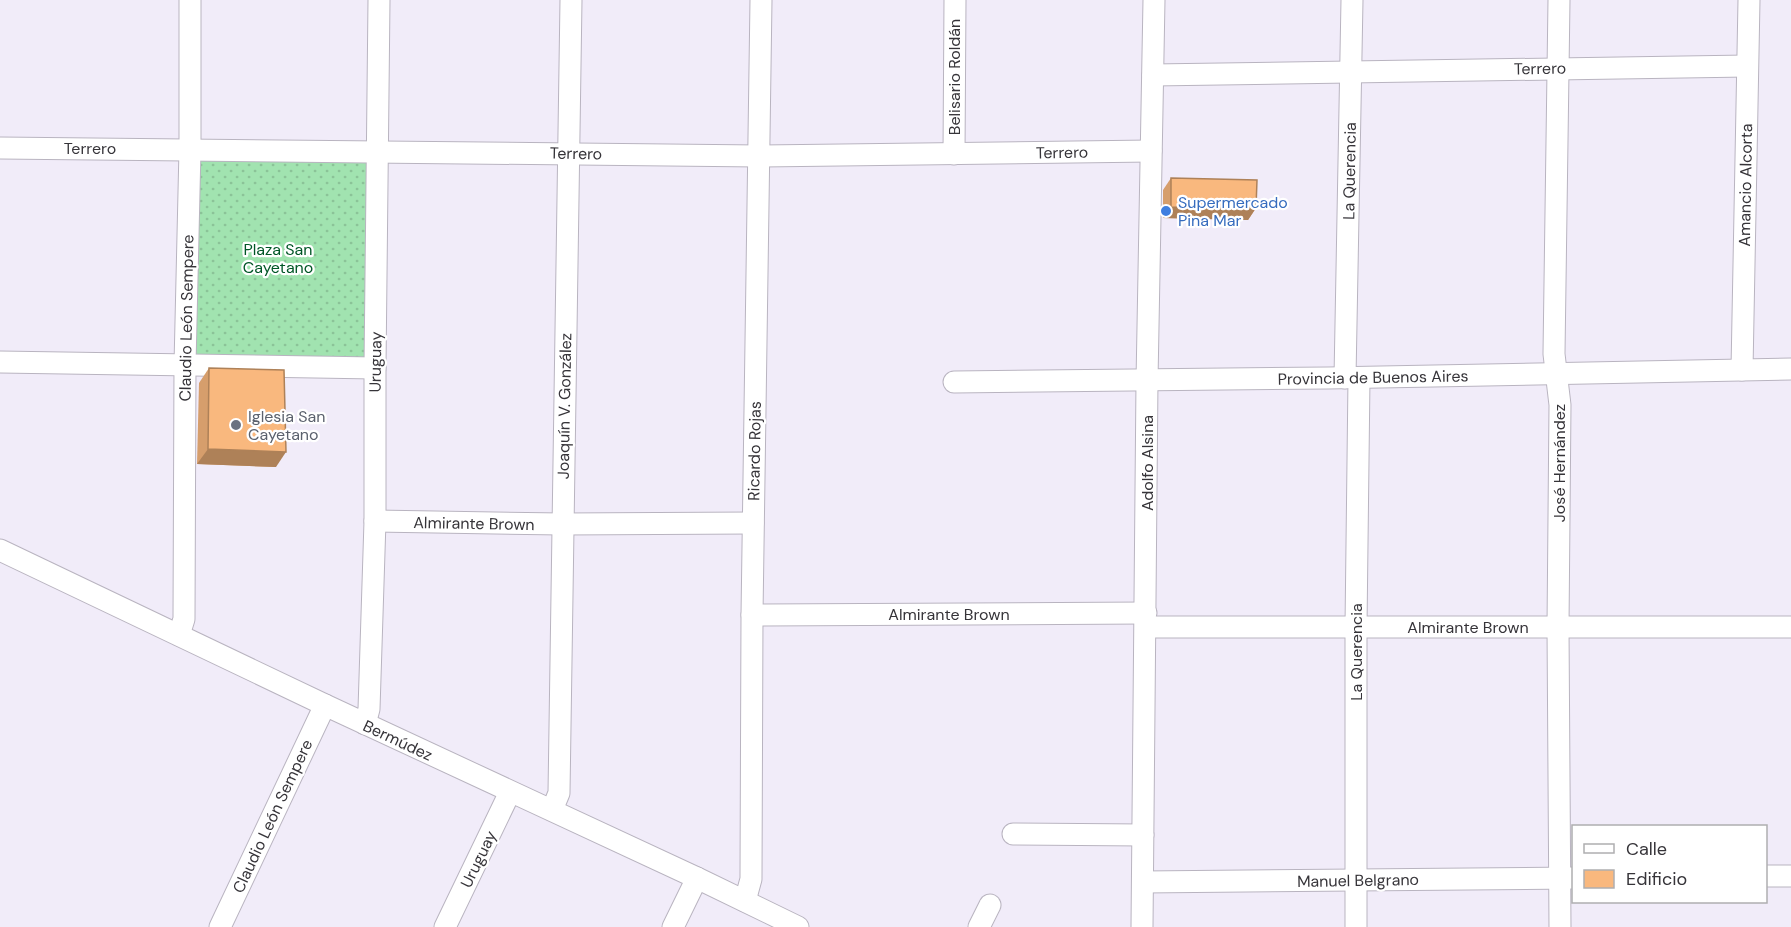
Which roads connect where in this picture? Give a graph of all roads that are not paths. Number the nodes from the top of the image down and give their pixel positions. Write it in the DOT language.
graph roads {
  1 [pos="190,0"];
  2 [pos="379,0"];
  3 [pos="571,0"];
  4 [pos="761,0"];
  5 [pos="954,0"];
  6 [pos="1154,0"];
  7 [pos="1352,0"];
  8 [pos="1559,0"];
  9 [pos="1749,0"];
  10 [pos="1747,66"];
  11 [pos="1558,68"];
  12 [pos="1351,72"];
  13 [pos="1153,75"];
  14 [pos="0,148"];
  15 [pos="190,149"];
  16 [pos="378,151"];
  17 [pos="1151,151"];
  18 [pos="569,153"];
  19 [pos="954,153"];
  20 [pos="759,156"];
  21 [pos="0,362"];
  22 [pos="184,365"];
  23 [pos="375,368"];
  24 [pos="1791,369"];
  25 [pos="1742,370"];
  26 [pos="1556,374"];
  27 [pos="1352,378"];
  28 [pos="1147,381"];
  29 [pos="954,382"];
  30 [pos="375,521"];
  31 [pos="753,523"];
  32 [pos="562,524"];
  33 [pos="0,549"];
  34 [pos="752,615"];
  35 [pos="1146,620"];
  36 [pos="1356,627"];
  37 [pos="1558,627"];
  38 [pos="1791,627"];
  39 [pos="178,635"];
  40 [pos="325,705"];
  41 [pos="365,724"];
  42 [pos="510,792"];
  43 [pos="552,810"];
  44 [pos="1013,834"];
  45 [pos="1143,835"];
  46 [pos="1767,876"];
  47 [pos="1791,876"];
  48 [pos="697,878"];
  49 [pos="1567,878"];
  50 [pos="1357,879"];
  51 [pos="1143,882"];
  52 [pos="745,901"];
  53 [pos="990,905"];
  54 [pos="220,927"];
  55 [pos="446,927"];
  56 [pos="673,927"];
  57 [pos="798,927"];
  58 [pos="979,927"];
  59 [pos="1142,927"];
  60 [pos="1356,927"];
  61 [pos="1560,927"];
  1 -- 15 [label="street, Claudio León Sempere"];
  2 -- 16 [label="street, Uruguay"];
  3 -- 18 [label="street, Joaquín V. González"];
  4 -- 20 [label="street, Ricardo Rojas"];
  5 -- 19 [label="street, Belisario Roldán"];
  6 -- 13 [label="street, Adolfo Alsina"];
  7 -- 12 [label="street, La Querencia"];
  8 -- 11 [label="street, José Hernández"];
  9 -- 10 [label="street, Amancio Alcorta"];
  10 -- 11 [label="street, Terrero"];
  10 -- 25 [label="street, Amancio Alcorta"];
  11 -- 12 [label="street, Terrero"];
  11 -- 26 [label="street, José Hernández"];
  12 -- 13 [label="street, Terrero"];
  12 -- 27 [label="street, La Querencia"];
  13 -- 17 [label="street, Adolfo Alsina"];
  14 -- 15 [label="street, Terrero"];
  15 -- 16 [label="street, Terrero"];
  15 -- 22 [label="street, Claudio León Sempere"];
  16 -- 18 [label="street, Terrero"];
  16 -- 23 [label="street, Uruguay"];
  17 -- 19 [label="street, Terrero"];
  17 -- 28 [label="street, Adolfo Alsina"];
  18 -- 20 [label="street, Terrero"];
  18 -- 32 [label="street, Joaquín V. González"];
  19 -- 20 [label="street, Terrero"];
  20 -- 31 [label="street, Ricardo Rojas"];
  21 -- 22 [label="street"];
  22 -- 23 [label="street"];
  22 -- 39 [label="street, Claudio León Sempere"];
  23 -- 30 [label="street, Uruguay"];
  24 -- 25 [label="street, Provincia de Buenos Aires"];
  25 -- 26 [label="street, Provincia de Buenos Aires"];
  26 -- 27 [label="street, Provincia de Buenos Aires"];
  26 -- 37 [label="street, José Hernández"];
  27 -- 28 [label="street, Provincia de Buenos Aires"];
  27 -- 36 [label="street, La Querencia"];
  28 -- 29 [label="street, Provincia de Buenos Aires"];
  28 -- 35 [label="street, Adolfo Alsina"];
  30 -- 32 [label="street, Almirante Brown"];
  30 -- 41 [label="street, Uruguay"];
  31 -- 32 [label="street, Almirante Brown"];
  31 -- 34 [label="street, Ricardo Rojas"];
  32 -- 43 [label="street, Joaquín V. González"];
  33 -- 39 [label="street, Bermúdez"];
  34 -- 35 [label="street, Almirante Brown"];
  34 -- 52 [label="street, Ricardo Rojas"];
  35 -- 36 [label="street, Almirante Brown"];
  35 -- 45 [label="street, Adolfo Alsina"];
  36 -- 37 [label="street, Almirante Brown"];
  36 -- 50 [label="street, La Querencia"];
  37 -- 38 [label="street, Almirante Brown"];
  37 -- 49 [label="street, José Hernández"];
  39 -- 40 [label="street, Bermúdez"];
  40 -- 41 [label="street, Bermúdez"];
  40 -- 54 [label="street, Claudio León Sempere"];
  41 -- 42 [label="street, Bermúdez"];
  42 -- 43 [label="street, Bermúdez"];
  42 -- 55 [label="street, Uruguay"];
  43 -- 48 [label="street, Bermúdez"];
  44 -- 45 [label="street"];
  45 -- 51 [label="street, Adolfo Alsina"];
  46 -- 47 [label="street"];
  48 -- 52 [label="street, Bermúdez"];
  48 -- 56 [label="street"];
  49 -- 50 [label="street, Manuel Belgrano"];
  49 -- 61 [label="street, José Hernández"];
  50 -- 51 [label="street, Manuel Belgrano"];
  50 -- 60 [label="street, La Querencia"];
  51 -- 59 [label="street, Adolfo Alsina"];
  52 -- 57 [label="street, Bermúdez"];
  53 -- 58 [label="street"];
}
